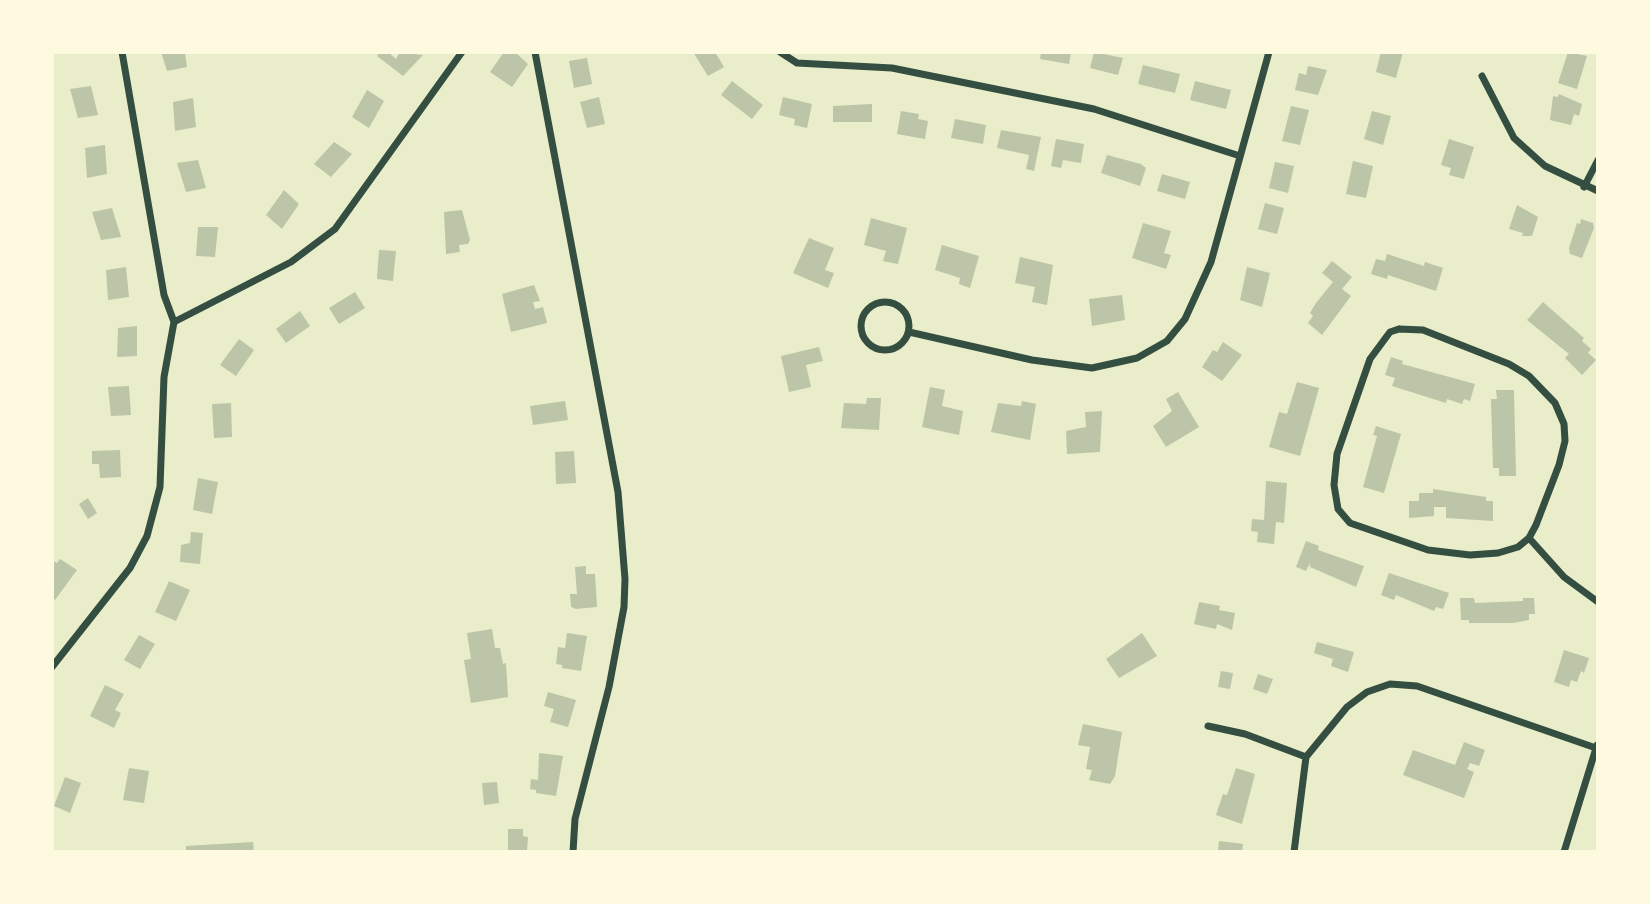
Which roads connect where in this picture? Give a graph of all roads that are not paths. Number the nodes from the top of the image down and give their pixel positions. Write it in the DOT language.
graph roads {
  1 [pos="122,52"];
  2 [pos="461,52"];
  3 [pos="536,52"];
  4 [pos="780,52"];
  5 [pos="1269,52"];
  6 [pos="1482,76"];
  7 [pos="1240,156"];
  8 [pos="1598,160"];
  9 [pos="1584,187"];
  10 [pos="1598,191"];
  11 [pos="174,322"];
  12 [pos="909,332"];
  13 [pos="1529,538"];
  14 [pos="1598,602"];
  15 [pos="52,667"];
  16 [pos="1208,726"];
  17 [pos="1597,746"];
  18 [pos="1306,757"];
  19 [pos="573,852"];
  20 [pos="1294,852"];
  21 [pos="1564,852"];
  1 -- 11 [label="street"];
  2 -- 11 [label="street"];
  3 -- 19 [label="street"];
  4 -- 7 [label="street"];
  5 -- 7 [label="street"];
  6 -- 9 [label="street"];
  7 -- 12 [label="street"];
  8 -- 9 [label="street"];
  9 -- 10 [label="street"];
  11 -- 15 [label="street"];
  12 -- 12 [label="street"];
  13 -- 13 [label="street"];
  13 -- 14 [label="street"];
  16 -- 18 [label="street"];
  17 -- 18 [label="street"];
  17 -- 21 [label="street"];
  18 -- 20 [label="street"];
}
